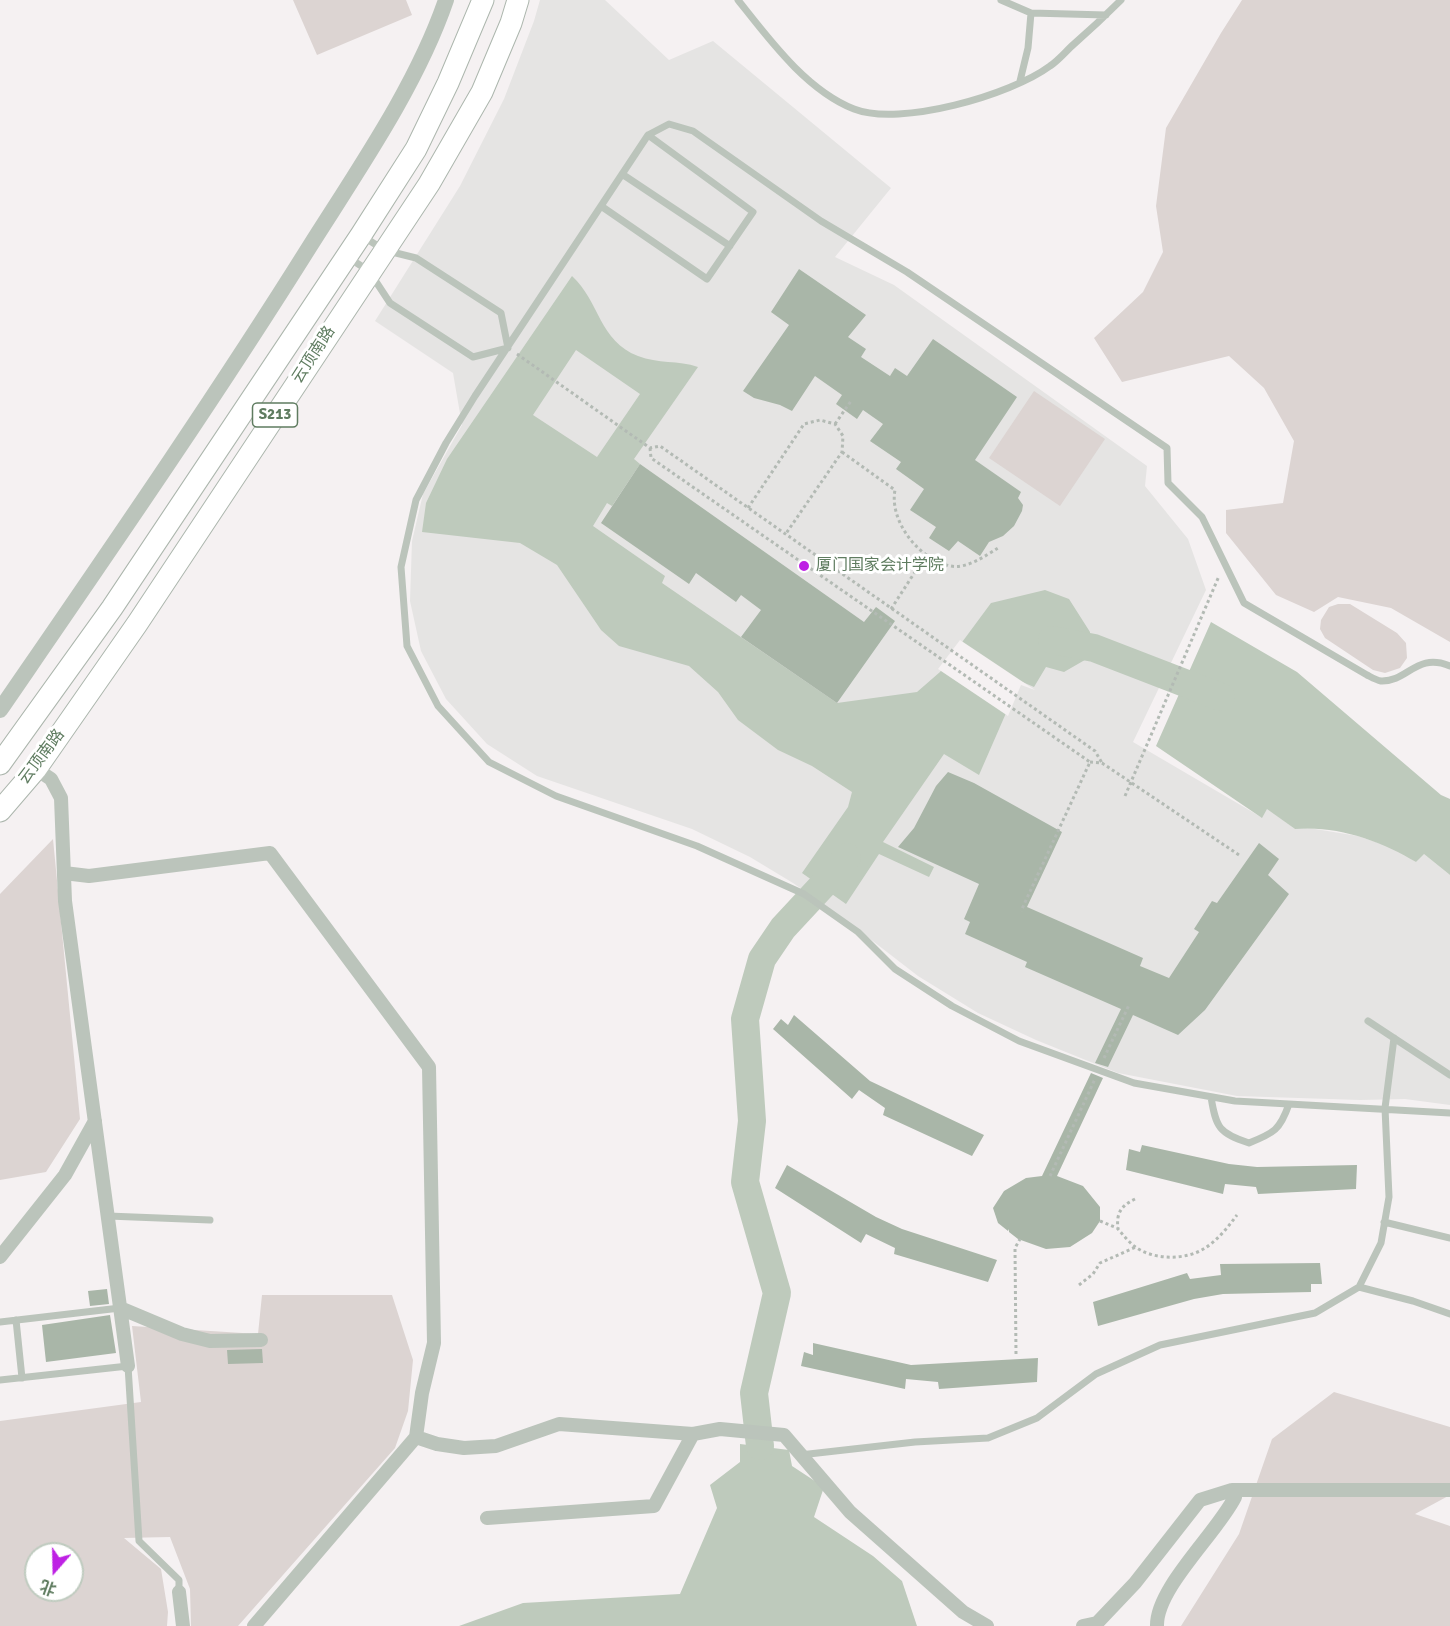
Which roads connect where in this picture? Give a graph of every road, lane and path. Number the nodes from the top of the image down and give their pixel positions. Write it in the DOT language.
graph roads {
  1 [pos="446,0"];
  2 [pos="483,0"];
  3 [pos="518,0"];
  4 [pos="738,0"];
  5 [pos="1001,0"];
  6 [pos="1121,0"];
  7 [pos="1031,13"];
  8 [pos="1106,15"];
  9 [pos="1020,81"];
  10 [pos="648,135"];
  11 [pos="622,174"];
  12 [pos="601,206"];
  13 [pos="361,235"];
  14 [pos="730,246"];
  15 [pos="384,250"];
  16 [pos="346,257"];
  17 [pos="369,271"];
  18 [pos="508,348"];
  19 [pos="851,401"];
  20 [pos="835,424"];
  21 [pos="650,448"];
  22 [pos="842,452"];
  23 [pos="748,508"];
  24 [pos="785,535"];
  25 [pos="998,548"];
  26 [pos="926,555"];
  27 [pos="1224,563"];
  28 [pos="112,608"];
  29 [pos="891,609"];
  30 [pos="137,624"];
  31 [pos="1450,666"];
  32 [pos="0,710"];
  33 [pos="1090,762"];
  34 [pos="1102,763"];
  35 [pos="0,764"];
  36 [pos="36,769"];
  37 [pos="1131,783"];
  38 [pos="1125,796"];
  39 [pos="0,811"];
  40 [pos="1239,855"];
  41 [pos="64,873"];
  42 [pos="1021,911"];
  43 [pos="1129,1005"];
  44 [pos="1368,1021"];
  45 [pos="1394,1038"];
  46 [pos="1104,1058"];
  47 [pos="1450,1075"];
  48 [pos="1096,1077"];
  49 [pos="1211,1096"];
  50 [pos="1289,1104"];
  51 [pos="1385,1108"];
  52 [pos="1450,1113"];
  53 [pos="94,1121"];
  54 [pos="1050,1176"];
  55 [pos="1135,1199"];
  56 [pos="1237,1215"];
  57 [pos="108,1216"];
  58 [pos="210,1220"];
  59 [pos="1100,1221"];
  60 [pos="1384,1222"];
  61 [pos="1118,1229"];
  62 [pos="1450,1238"];
  63 [pos="1020,1239"];
  64 [pos="1136,1247"];
  65 [pos="0,1257"];
  66 [pos="1079,1285"];
  67 [pos="1359,1287"];
  68 [pos="120,1308"];
  69 [pos="1450,1314"];
  70 [pos="16,1320"];
  71 [pos="0,1322"];
  72 [pos="261,1340"];
  73 [pos="1016,1354"];
  74 [pos="128,1366"];
  75 [pos="22,1378"];
  76 [pos="0,1380"];
  77 [pos="693,1434"];
  78 [pos="416,1437"];
  79 [pos="801,1455"];
  80 [pos="1232,1490"];
  81 [pos="1450,1490"];
  82 [pos="487,1518"];
  83 [pos="179,1592"];
  84 [pos="183,1626"];
  85 [pos="254,1626"];
  86 [pos="987,1626"];
  87 [pos="1083,1626"];
  88 [pos="1157,1626"];
  1 -- 32 [label="street"];
  2 -- 13 [label="main road, 云顶南路 / S213"];
  3 -- 15 [label="main road, 云顶南路 / S213"];
  4 -- 9 [label="lane"];
  5 -- 7 [label="lane"];
  6 -- 8 [label="lane"];
  7 -- 8 [label="lane"];
  7 -- 9 [label="lane"];
  8 -- 9 [label="lane"];
  10 -- 11 [label="lane"];
  10 -- 14 [label="lane"];
  10 -- 27 [label="lane"];
  11 -- 12 [label="lane"];
  11 -- 14 [label="lane"];
  12 -- 14 [label="lane"];
  12 -- 18 [label="lane"];
  13 -- 15 [label="lane"];
  13 -- 16 [label="main road, 云顶南路 / S213"];
  15 -- 17 [label="main road, 云顶南路 / S213"];
  15 -- 18 [label="lane"];
  16 -- 17 [label="lane"];
  16 -- 28 [label="main road, 云顶南路 / S213"];
  17 -- 18 [label="lane"];
  17 -- 30 [label="main road, 云顶南路 / S213"];
  18 -- 21 [label="path"];
  18 -- 49 [label="lane"];
  19 -- 20 [label="path"];
  20 -- 22 [label="path"];
  20 -- 23 [label="path"];
  21 -- 23 [label="path"];
  21 -- 33 [label="path"];
  22 -- 24 [label="path"];
  22 -- 26 [label="path"];
  23 -- 24 [label="path"];
  24 -- 29 [label="path"];
  25 -- 26 [label="path"];
  26 -- 29 [label="path"];
  27 -- 31 [label="lane"];
  27 -- 37 [label="path"];
  28 -- 30 [label="main road"];
  28 -- 35 [label="main road, 云顶南路 / S213"];
  29 -- 34 [label="path"];
  30 -- 36 [label="main road, 云顶南路 / S213"];
  33 -- 34 [label="path"];
  33 -- 42 [label="path"];
  34 -- 37 [label="path"];
  36 -- 39 [label="main road, 云顶南路 / S213"];
  36 -- 41 [label="street"];
  37 -- 38 [label="path"];
  37 -- 40 [label="path"];
  41 -- 53 [label="street"];
  41 -- 78 [label="street"];
  43 -- 46 [label="path"];
  44 -- 45 [label="lane"];
  45 -- 47 [label="lane"];
  45 -- 51 [label="lane"];
  48 -- 54 [label="path"];
  49 -- 50 [label="lane"];
  49 -- 50 [label="lane"];
  50 -- 51 [label="lane"];
  51 -- 52 [label="lane"];
  51 -- 60 [label="lane"];
  53 -- 57 [label="street"];
  53 -- 65 [label="street"];
  55 -- 61 [label="path"];
  56 -- 64 [label="path"];
  57 -- 58 [label="lane"];
  57 -- 68 [label="street"];
  59 -- 61 [label="path"];
  60 -- 62 [label="lane"];
  60 -- 67 [label="lane"];
  61 -- 64 [label="path"];
  63 -- 73 [label="path"];
  64 -- 66 [label="path"];
  67 -- 69 [label="lane"];
  67 -- 79 [label="lane"];
  68 -- 70 [label="lane"];
  68 -- 72 [label="street"];
  68 -- 74 [label="street"];
  70 -- 71 [label="lane"];
  70 -- 75 [label="lane"];
  74 -- 75 [label="lane"];
  74 -- 83 [label="lane"];
  75 -- 76 [label="lane"];
  77 -- 78 [label="street"];
  77 -- 79 [label="street"];
  77 -- 82 [label="street"];
  78 -- 85 [label="street"];
  79 -- 86 [label="street"];
  80 -- 81 [label="street"];
  80 -- 87 [label="street"];
  80 -- 88 [label="street"];
  83 -- 84 [label="street"];
}
